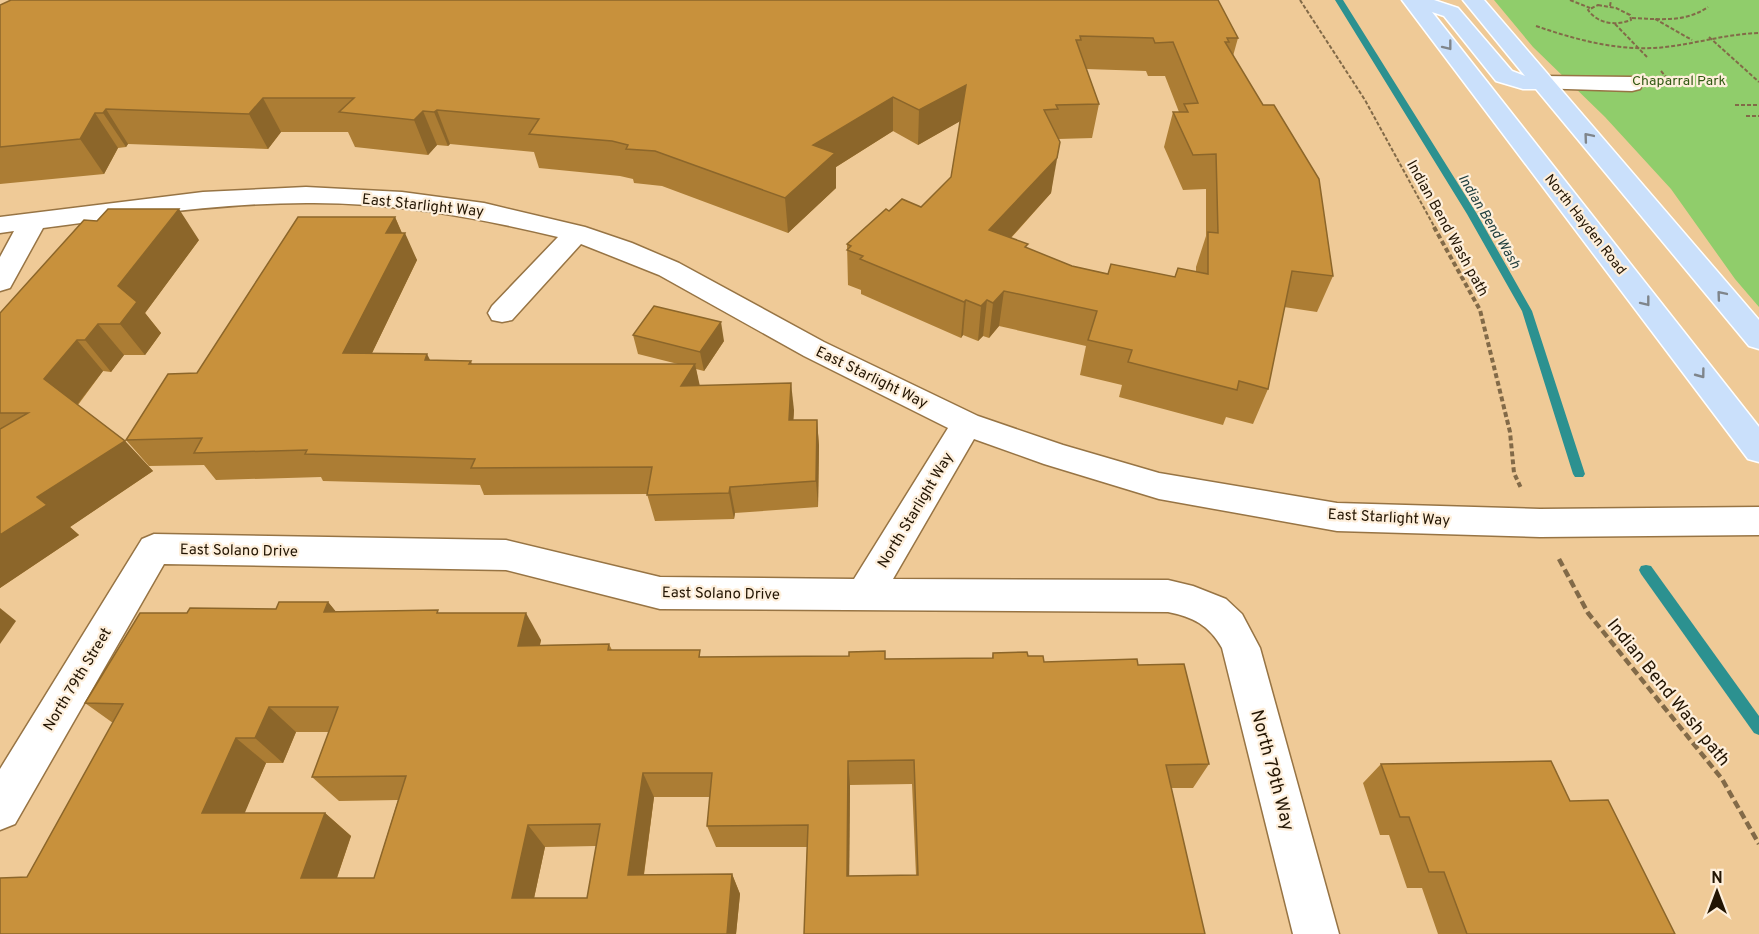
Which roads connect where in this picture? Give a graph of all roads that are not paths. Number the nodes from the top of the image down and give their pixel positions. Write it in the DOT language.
graph roads {
  1 [pos="1413,0"];
  2 [pos="1473,0"];
  3 [pos="1542,83"];
  4 [pos="1632,84"];
  5 [pos="33,221"];
  6 [pos="0,225"];
  7 [pos="576,233"];
  8 [pos="0,282"];
  9 [pos="502,313"];
  10 [pos="1759,339"];
  11 [pos="967,424"];
  12 [pos="1759,450"];
  13 [pos="1759,521"];
  14 [pos="154,549"];
  15 [pos="864,595"];
  16 [pos="1216,613"];
  17 [pos="0,809"];
  18 [pos="1316,934"];
  1 -- 3 [label="main road"];
  1 -- 12 [label="main road, North Hayden Road, one-way"];
  2 -- 3 [label="main road"];
  3 -- 4 [label="street"];
  10 -- 3 [label="main road, one-way"];
  5 -- 6 [label="street, East Starlight Way"];
  5 -- 7 [label="street, East Starlight Way"];
  5 -- 8 [label="street"];
  7 -- 9 [label="street"];
  7 -- 11 [label="street, East Starlight Way"];
  11 -- 13 [label="street, East Starlight Way"];
  11 -- 15 [label="street, North Starlight Way"];
  14 -- 15 [label="street, East Solano Drive"];
  14 -- 17 [label="street, North 79th Street"];
  15 -- 16 [label="street, East Solano Drive"];
  16 -- 18 [label="street, North 79th Way"];
}
